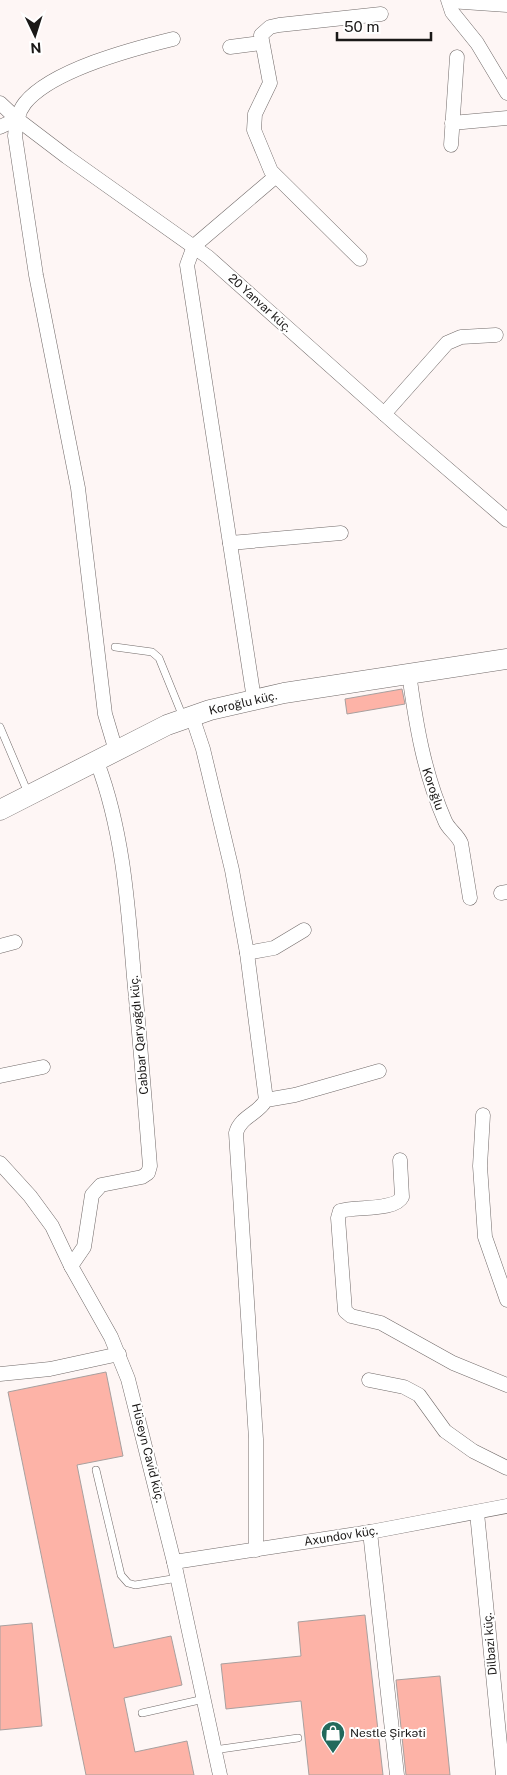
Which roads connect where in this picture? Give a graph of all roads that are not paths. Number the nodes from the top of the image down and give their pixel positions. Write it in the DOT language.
graph roads {
  1 [pos="448,1"];
  2 [pos="507,5"];
  3 [pos="381,14"];
  4 [pos="173,39"];
  5 [pos="261,42"];
  6 [pos="230,46"];
  7 [pos="457,57"];
  8 [pos="507,92"];
  9 [pos="0,103"];
  10 [pos="507,118"];
  11 [pos="17,119"];
  12 [pos="452,123"];
  13 [pos="0,127"];
  14 [pos="450,145"];
  15 [pos="275,177"];
  16 [pos="194,246"];
  17 [pos="360,259"];
  18 [pos="496,335"];
  19 [pos="384,414"];
  20 [pos="507,520"];
  21 [pos="341,533"];
  22 [pos="230,543"];
  23 [pos="115,647"];
  24 [pos="507,660"];
  25 [pos="409,673"];
  26 [pos="254,699"];
  27 [pos="188,718"];
  28 [pos="0,727"];
  29 [pos="116,751"];
  30 [pos="97,762"];
  31 [pos="29,796"];
  32 [pos="0,810"];
  33 [pos="470,898"];
  34 [pos="304,930"];
  35 [pos="15,942"];
  36 [pos="0,946"];
  37 [pos="247,954"];
  38 [pos="43,1067"];
  39 [pos="379,1071"];
  40 [pos="0,1076"];
  41 [pos="266,1100"];
  42 [pos="483,1115"];
  43 [pos="400,1160"];
  44 [pos="0,1163"];
  45 [pos="71,1266"];
  46 [pos="507,1300"];
  47 [pos="119,1354"];
  48 [pos="0,1374"];
  49 [pos="369,1380"];
  50 [pos="507,1385"];
  51 [pos="507,1468"];
  52 [pos="96,1470"];
  53 [pos="507,1506"];
  54 [pos="478,1512"];
  55 [pos="370,1532"];
  56 [pos="256,1550"];
  57 [pos="174,1562"];
  58 [pos="178,1578"];
  59 [pos="204,1699"];
  60 [pos="142,1713"];
  61 [pos="298,1738"];
  62 [pos="214,1750"];
  63 [pos="220,1775"];
  64 [pos="397,1775"];
  65 [pos="503,1775"];
  1 -- 2 [label="street"];
  1 -- 8 [label="street"];
  3 -- 5 [label="street"];
  4 -- 11 [label="street"];
  5 -- 6 [label="street"];
  5 -- 15 [label="street"];
  7 -- 12 [label="street"];
  9 -- 11 [label="street, 20 Yanvar küç."];
  10 -- 12 [label="street"];
  11 -- 13 [label="street"];
  11 -- 16 [label="street, 20 Yanvar küç."];
  11 -- 29 [label="street"];
  12 -- 14 [label="street"];
  15 -- 16 [label="street"];
  15 -- 17 [label="street"];
  16 -- 19 [label="street, 20 Yanvar küç."];
  16 -- 22 [label="street"];
  18 -- 19 [label="street"];
  19 -- 20 [label="street, 20 Yanvar küç."];
  21 -- 22 [label="street"];
  22 -- 26 [label="street"];
  23 -- 27 [label="lane"];
  24 -- 25 [label="street, Koroğlu küç."];
  25 -- 26 [label="street, Koroğlu küç."];
  25 -- 33 [label="street, Koroğlu"];
  26 -- 27 [label="street, Koroğlu küç."];
  27 -- 29 [label="street, Koroğlu küç."];
  27 -- 37 [label="street"];
  28 -- 31 [label="lane"];
  29 -- 30 [label="street, Koroğlu küç."];
  30 -- 31 [label="street, Koroğlu küç."];
  30 -- 45 [label="street, Cabbar Qaryağdı küç."];
  31 -- 32 [label="street, Koroğlu küç."];
  34 -- 37 [label="street"];
  35 -- 36 [label="street"];
  37 -- 41 [label="street"];
  38 -- 40 [label="street"];
  39 -- 41 [label="street"];
  41 -- 56 [label="street"];
  42 -- 46 [label="street"];
  43 -- 50 [label="street"];
  44 -- 45 [label="street, Hüseyn Cavid küç."];
  45 -- 47 [label="street, Hüseyn Cavid küç."];
  47 -- 48 [label="street"];
  47 -- 57 [label="street, Hüseyn Cavid küç."];
  49 -- 51 [label="street"];
  52 -- 58 [label="lane"];
  53 -- 54 [label="street, Axundov küç."];
  54 -- 55 [label="street, Axundov küç."];
  54 -- 65 [label="street, Dilbazi küç."];
  55 -- 56 [label="street, Axundov küç."];
  55 -- 64 [label="street"];
  56 -- 57 [label="street, Axundov küç."];
  57 -- 58 [label="street, Hüseyn Cavid küç."];
  58 -- 59 [label="street, Hüseyn Cavid küç."];
  59 -- 60 [label="lane"];
  59 -- 62 [label="street, Hüseyn Cavid küç."];
  61 -- 62 [label="lane"];
  62 -- 63 [label="street, Hüseyn Cavid küç."];
}
